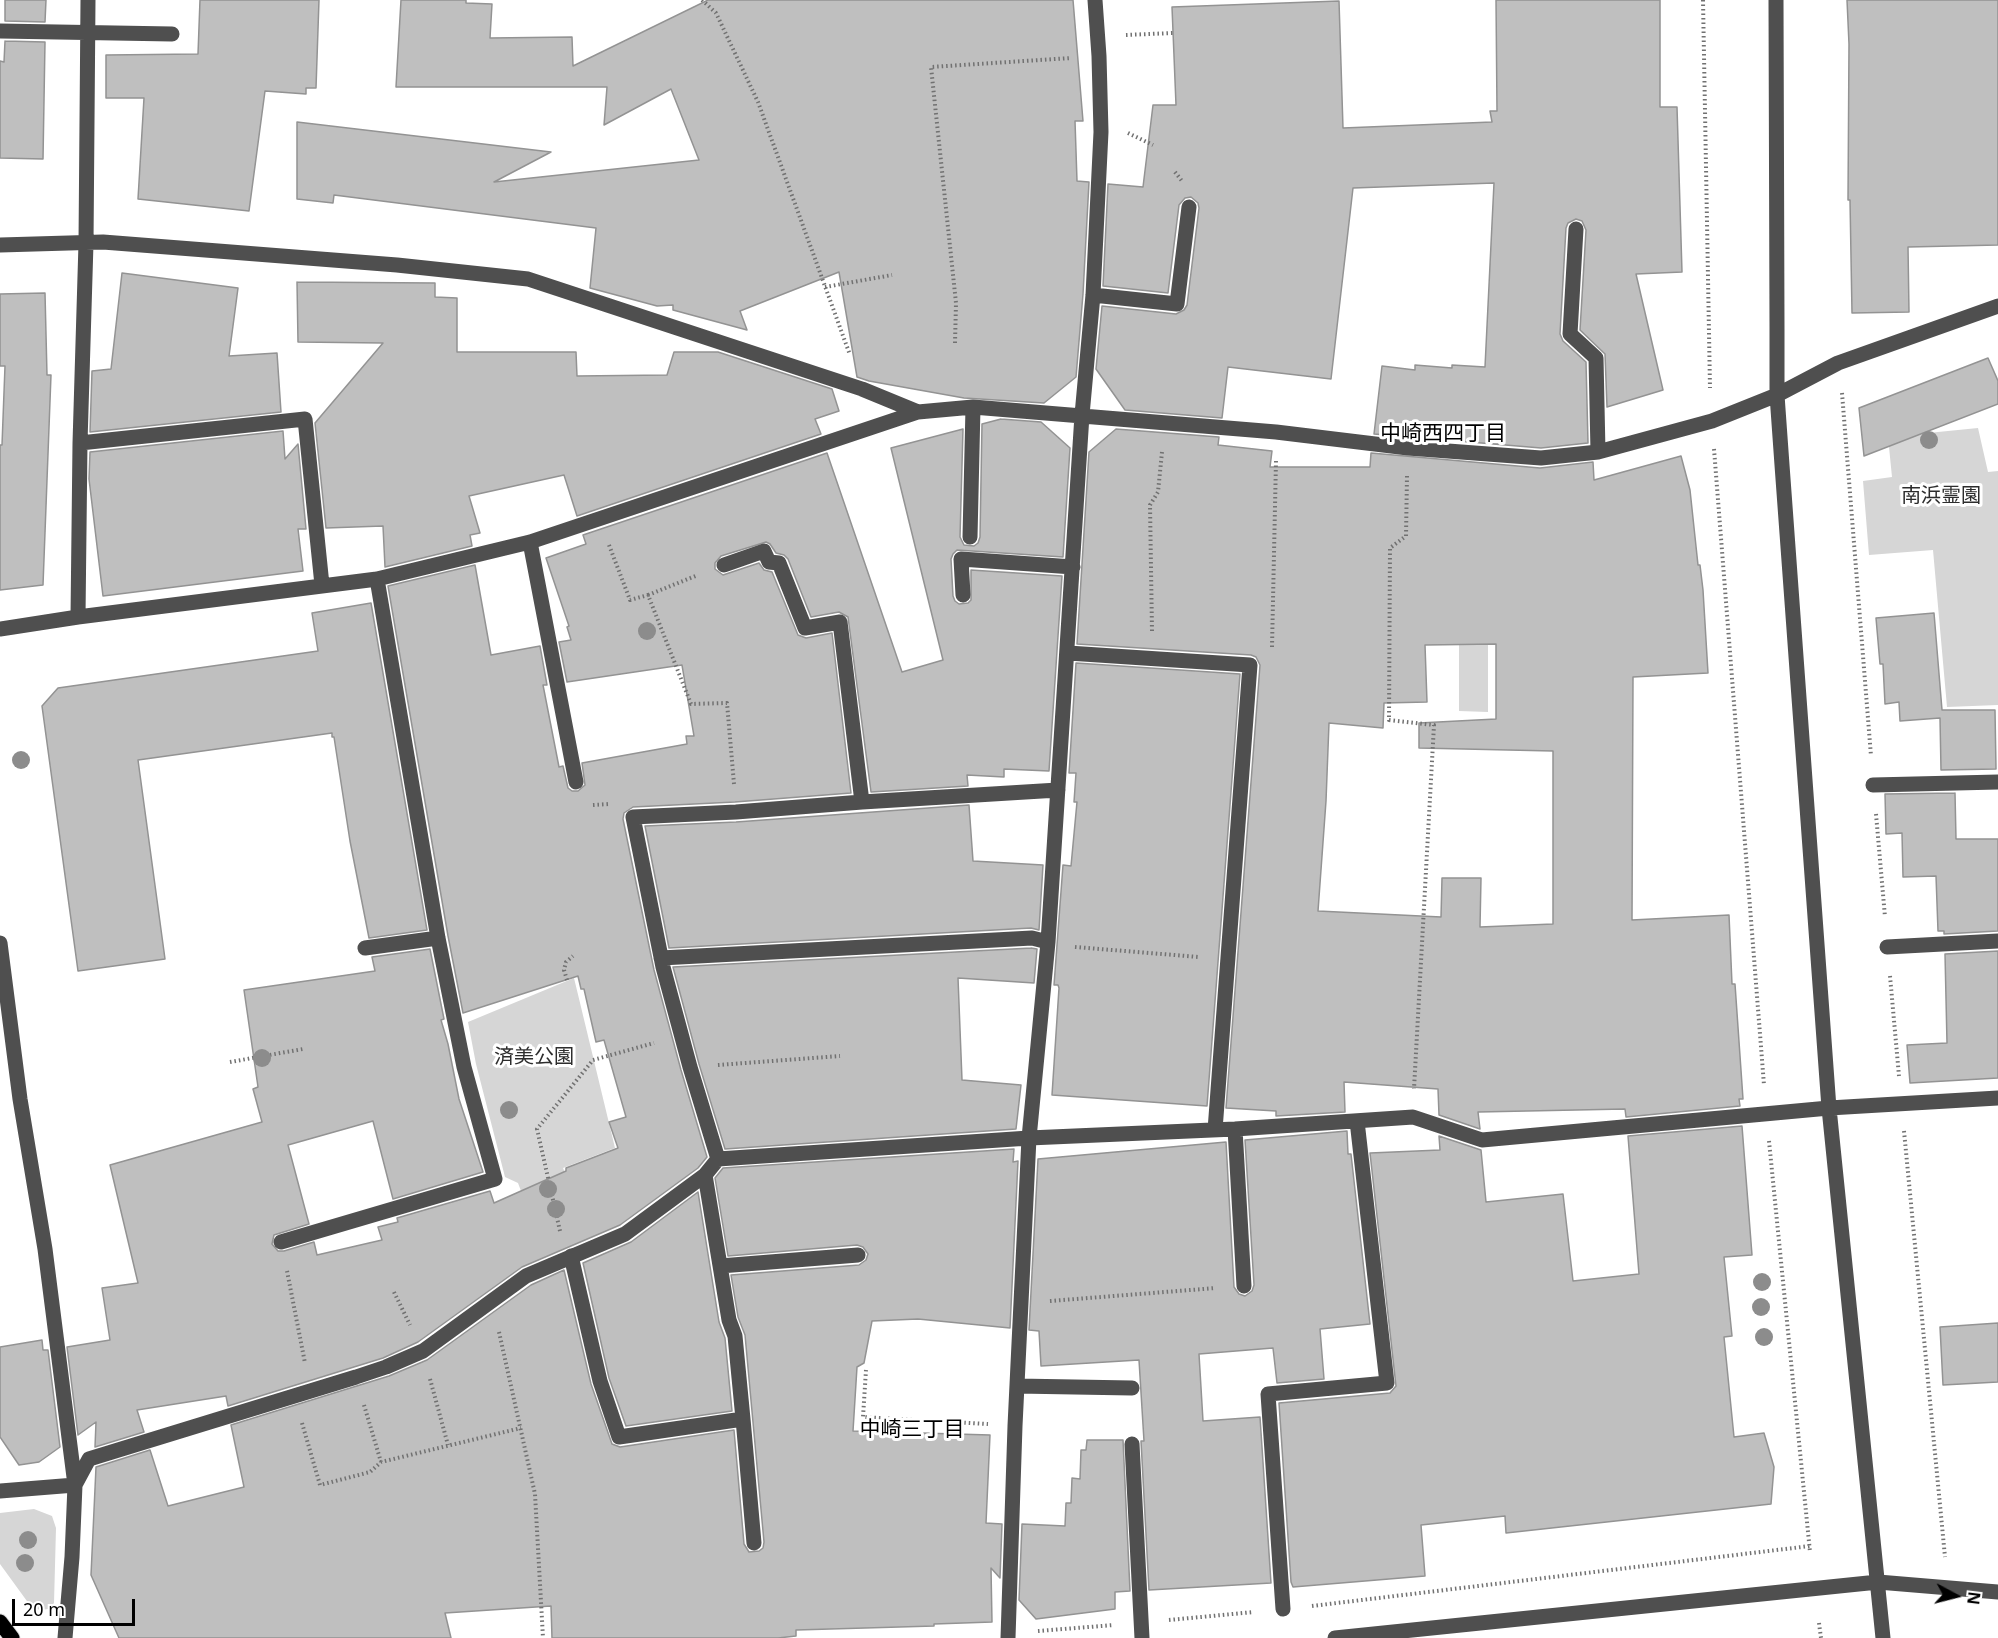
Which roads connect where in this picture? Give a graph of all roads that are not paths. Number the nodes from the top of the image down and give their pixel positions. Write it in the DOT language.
graph roads {
  1 [pos="88,0"];
  2 [pos="1095,0"];
  3 [pos="1776,0"];
  4 [pos="0,31"];
  5 [pos="87,33"];
  6 [pos="172,34"];
  7 [pos="1189,207"];
  8 [pos="1576,229"];
  9 [pos="86,243"];
  10 [pos="0,245"];
  11 [pos="1093,296"];
  12 [pos="1998,306"];
  13 [pos="1778,395"];
  14 [pos="973,407"];
  15 [pos="918,412"];
  16 [pos="1082,415"];
  17 [pos="80,443"];
  18 [pos="1599,452"];
  19 [pos="970,537"];
  20 [pos="530,542"];
  21 [pos="724,565"];
  22 [pos="1073,567"];
  23 [pos="376,579"];
  24 [pos="322,585"];
  25 [pos="963,595"];
  26 [pos="78,617"];
  27 [pos="0,629"];
  28 [pos="1068,652"];
  29 [pos="576,782"];
  30 [pos="1998,782"];
  31 [pos="1873,785"];
  32 [pos="1058,790"];
  33 [pos="862,802"];
  34 [pos="438,938"];
  35 [pos="1998,941"];
  36 [pos="1048,942"];
  37 [pos="0,943"];
  38 [pos="1887,947"];
  39 [pos="365,948"];
  40 [pos="662,958"];
  41 [pos="1998,1098"];
  42 [pos="1829,1108"];
  43 [pos="1358,1121"];
  44 [pos="1235,1129"];
  45 [pos="1215,1130"];
  46 [pos="1029,1138"];
  47 [pos="718,1159"];
  48 [pos="705,1175"];
  49 [pos="281,1242"];
  50 [pos="858,1255"];
  51 [pos="571,1256"];
  52 [pos="720,1266"];
  53 [pos="1244,1286"];
  54 [pos="1017,1386"];
  55 [pos="1132,1388"];
  56 [pos="743,1419"];
  57 [pos="1132,1444"];
  58 [pos="75,1485"];
  59 [pos="0,1491"];
  60 [pos="754,1543"];
  61 [pos="1878,1582"];
  62 [pos="1998,1592"];
  63 [pos="1283,1609"];
  64 [pos="0,1622"];
  65 [pos="1141,1631"];
  66 [pos="12,1638"];
  67 [pos="65,1638"];
  68 [pos="1008,1638"];
  69 [pos="1335,1638"];
  70 [pos="1883,1638"];
  1 -- 5 [label="street"];
  2 -- 11 [label="street"];
  3 -- 13 [label="street"];
  4 -- 5 [label="street"];
  5 -- 6 [label="street"];
  5 -- 9 [label="street"];
  7 -- 11 [label="street"];
  8 -- 18 [label="street"];
  9 -- 10 [label="street"];
  9 -- 15 [label="street"];
  9 -- 17 [label="street"];
  11 -- 16 [label="street"];
  12 -- 13 [label="street"];
  13 -- 18 [label="street"];
  13 -- 42 [label="street"];
  14 -- 15 [label="street"];
  14 -- 16 [label="street"];
  14 -- 19 [label="street"];
  15 -- 20 [label="street"];
  16 -- 18 [label="street"];
  16 -- 22 [label="street"];
  17 -- 24 [label="street"];
  17 -- 26 [label="street"];
  20 -- 23 [label="street"];
  20 -- 29 [label="street"];
  21 -- 33 [label="street"];
  22 -- 25 [label="street"];
  22 -- 28 [label="street"];
  23 -- 24 [label="street"];
  23 -- 34 [label="street"];
  24 -- 26 [label="street"];
  26 -- 27 [label="street"];
  28 -- 32 [label="street"];
  28 -- 45 [label="street"];
  30 -- 31 [label="street"];
  32 -- 33 [label="street"];
  32 -- 36 [label="street"];
  33 -- 40 [label="street"];
  34 -- 39 [label="street"];
  34 -- 49 [label="street"];
  35 -- 38 [label="street"];
  36 -- 40 [label="street"];
  36 -- 46 [label="street"];
  37 -- 58 [label="street"];
  40 -- 47 [label="street"];
  41 -- 42 [label="street"];
  42 -- 43 [label="street"];
  42 -- 61 [label="street"];
  43 -- 44 [label="street"];
  43 -- 63 [label="street"];
  44 -- 45 [label="street"];
  44 -- 53 [label="street"];
  45 -- 46 [label="street"];
  46 -- 47 [label="street"];
  46 -- 54 [label="street"];
  47 -- 48 [label="street"];
  48 -- 51 [label="street"];
  48 -- 52 [label="street"];
  50 -- 52 [label="street"];
  51 -- 56 [label="street"];
  51 -- 58 [label="street"];
  52 -- 56 [label="street"];
  54 -- 55 [label="street"];
  54 -- 68 [label="street"];
  56 -- 60 [label="street"];
  57 -- 65 [label="street"];
  58 -- 59 [label="street"];
  58 -- 67 [label="street"];
  61 -- 62 [label="street"];
  61 -- 69 [label="street"];
  61 -- 70 [label="street"];
  64 -- 66 [label="main road"];
}
